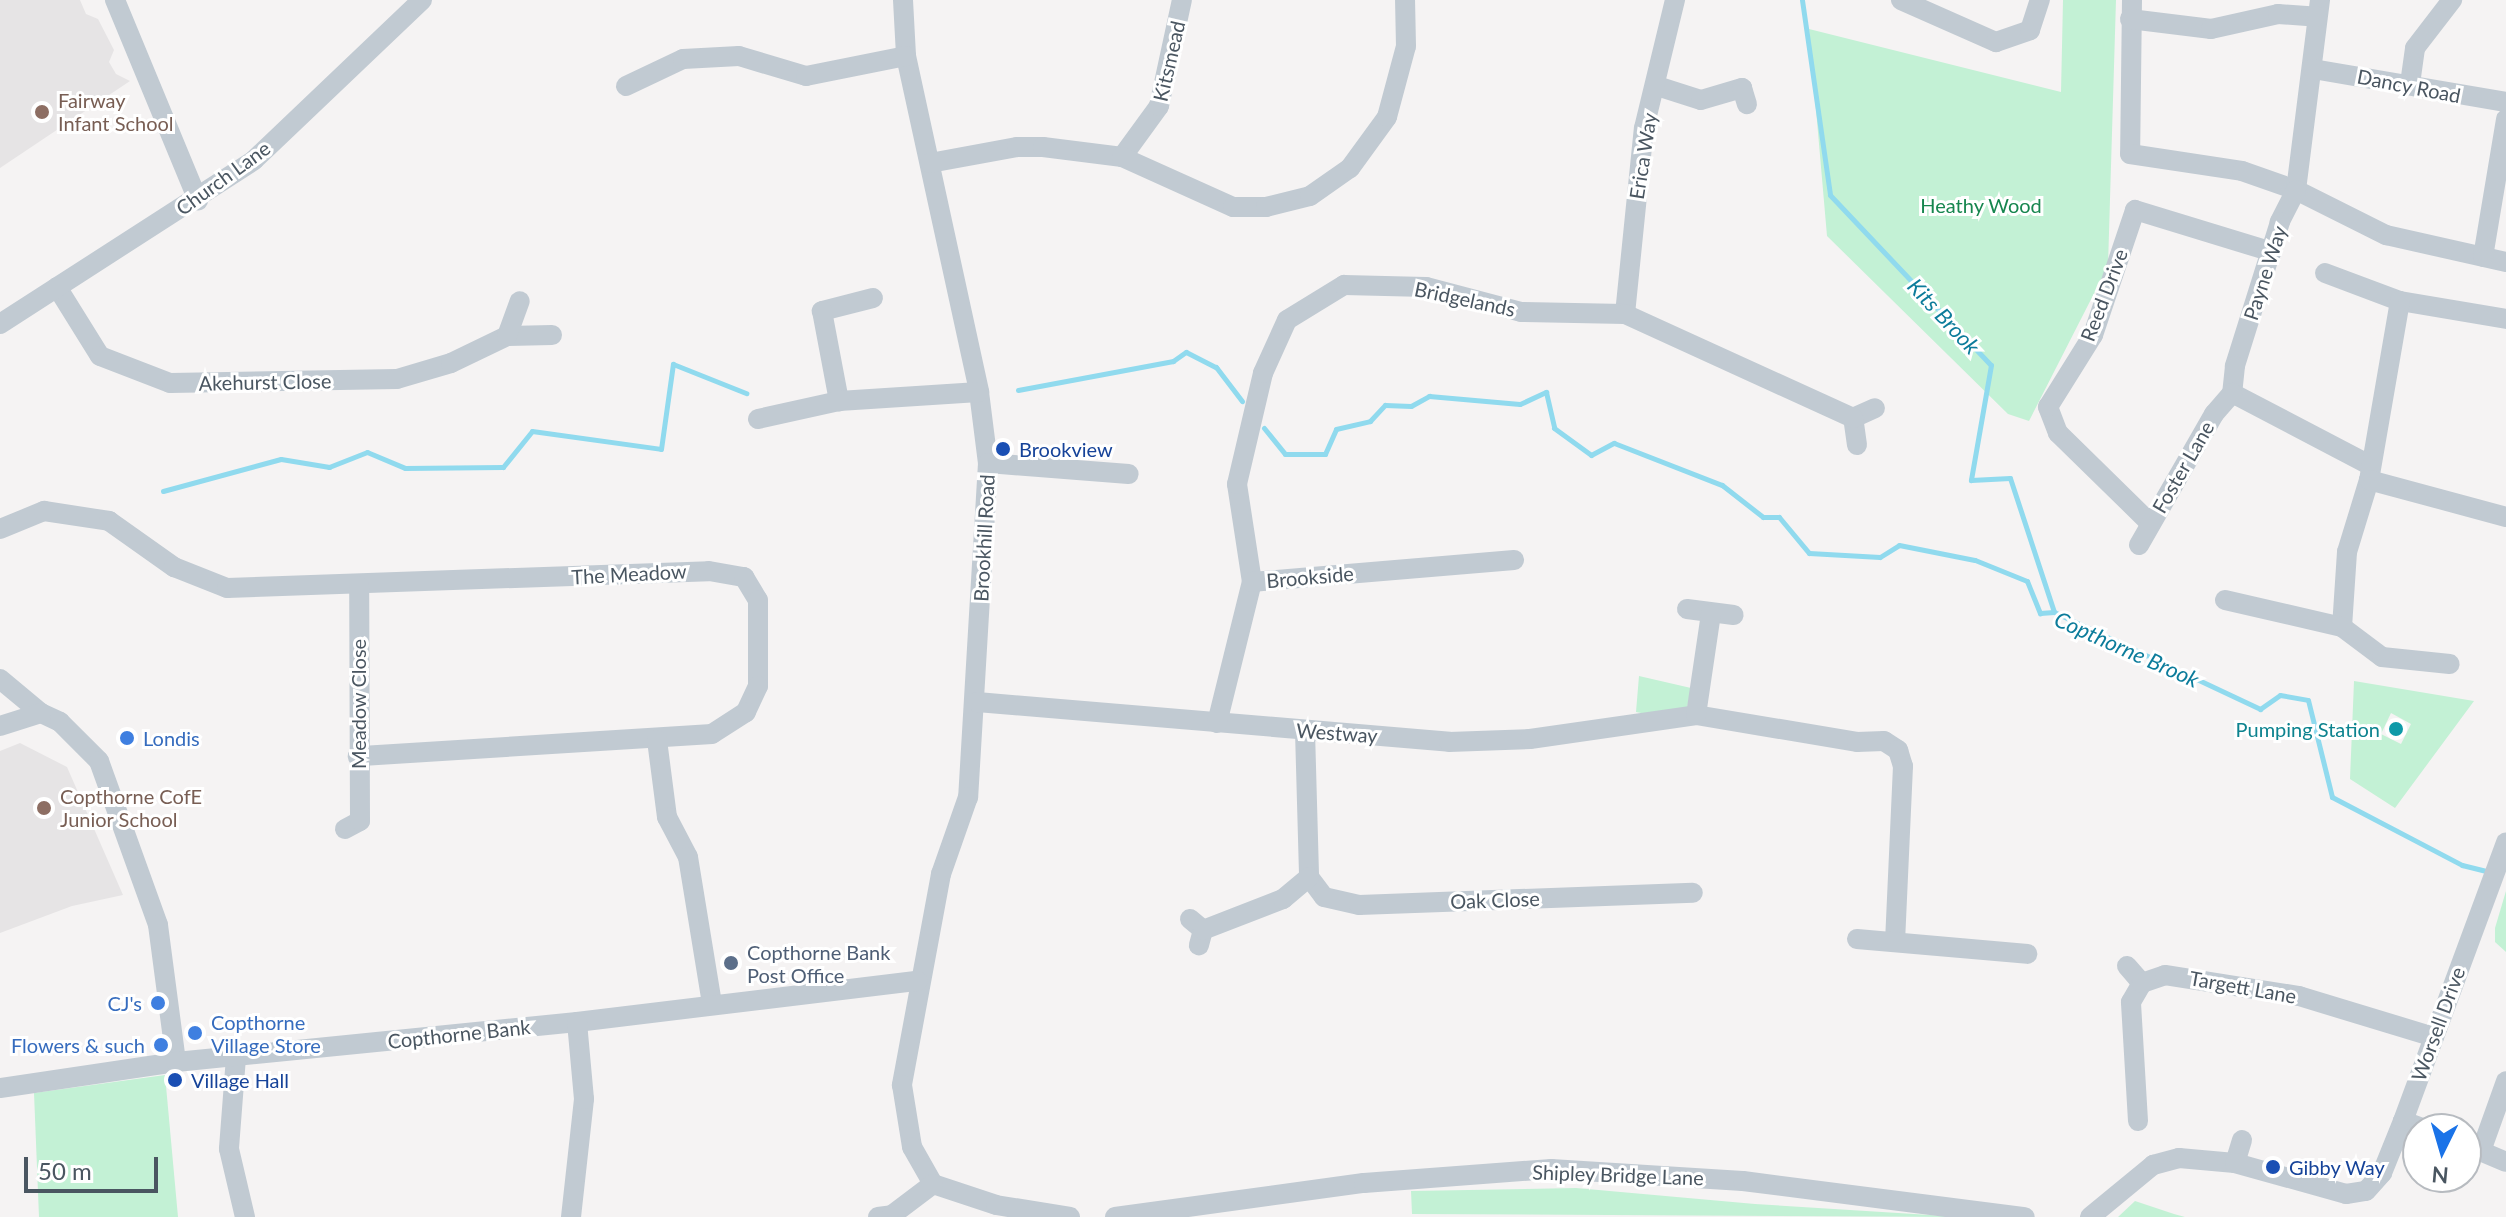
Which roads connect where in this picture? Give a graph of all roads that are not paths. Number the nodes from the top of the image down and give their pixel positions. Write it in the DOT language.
graph roads {
  1 [pos="115,0"];
  2 [pos="422,0"];
  3 [pos="903,0"];
  4 [pos="1182,0"];
  5 [pos="1405,0"];
  6 [pos="1675,0"];
  7 [pos="1901,0"];
  8 [pos="2040,0"];
  9 [pos="2452,0"];
  10 [pos="2318,9"];
  11 [pos="2131,10"];
  12 [pos="906,56"];
  13 [pos="2313,69"];
  14 [pos="2410,84"];
  15 [pos="626,86"];
  16 [pos="1657,86"];
  17 [pos="2506,102"];
  18 [pos="1747,104"];
  19 [pos="2506,119"];
  20 [pos="1122,157"];
  21 [pos="930,163"];
  22 [pos="2296,190"];
  23 [pos="198,200"];
  24 [pos="2272,252"];
  25 [pos="2483,257"];
  26 [pos="2506,262"];
  27 [pos="2325,273"];
  28 [pos="57,287"];
  29 [pos="873,298"];
  30 [pos="520,301"];
  31 [pos="2400,301"];
  32 [pos="1625,314"];
  33 [pos="2506,319"];
  34 [pos="0,324"];
  35 [pos="552,335"];
  36 [pos="507,336"];
  37 [pos="979,392"];
  38 [pos="2232,393"];
  39 [pos="839,401"];
  40 [pos="1875,408"];
  41 [pos="1853,418"];
  42 [pos="758,419"];
  43 [pos="1857,445"];
  44 [pos="988,463"];
  45 [pos="2370,469"];
  46 [pos="1129,474"];
  47 [pos="2506,517"];
  48 [pos="2150,523"];
  49 [pos="0,529"];
  50 [pos="2139,545"];
  51 [pos="1514,560"];
  52 [pos="1252,582"];
  53 [pos="359,586"];
  54 [pos="2225,600"];
  55 [pos="1687,609"];
  56 [pos="1711,614"];
  57 [pos="1734,615"];
  58 [pos="2342,627"];
  59 [pos="2450,664"];
  60 [pos="0,679"];
  61 [pos="977,702"];
  62 [pos="41,713"];
  63 [pos="1696,715"];
  64 [pos="1217,723"];
  65 [pos="0,726"];
  66 [pos="1305,731"];
  67 [pos="657,740"];
  68 [pos="358,756"];
  69 [pos="357,826"];
  70 [pos="2505,845"];
  71 [pos="1309,877"];
  72 [pos="1693,893"];
  73 [pos="1197,931"];
  74 [pos="1857,939"];
  75 [pos="1895,942"];
  76 [pos="2027,954"];
  77 [pos="2127,966"];
  78 [pos="918,981"];
  79 [pos="2142,983"];
  80 [pos="712,1004"];
  81 [pos="577,1022"];
  82 [pos="2434,1037"];
  83 [pos="236,1057"];
  84 [pos="176,1062"];
  85 [pos="2506,1081"];
  86 [pos="0,1088"];
  87 [pos="2406,1113"];
  88 [pos="2138,1121"];
  89 [pos="2402,1123"];
  90 [pos="2482,1130"];
  91 [pos="2242,1140"];
  92 [pos="2482,1152"];
  93 [pos="2506,1162"];
  94 [pos="2235,1163"];
  95 [pos="933,1184"];
  96 [pos="249,1211"];
  97 [pos="571,1217"];
  98 [pos="878,1217"];
  99 [pos="1070,1217"];
  100 [pos="1115,1217"];
  101 [pos="2025,1217"];
  102 [pos="2090,1217"];
  1 -- 23 [label="street"];
  2 -- 23 [label="street, Church Lane"];
  3 -- 12 [label="street, Brookhill Road"];
  4 -- 20 [label="street, Kitsmead"];
  5 -- 20 [label="street"];
  6 -- 16 [label="street, Erica Way"];
  7 -- 8 [label="street"];
  9 -- 14 [label="street"];
  10 -- 11 [label="street"];
  10 -- 13 [label="street, Payne Way"];
  11 -- 22 [label="street"];
  12 -- 15 [label="street"];
  12 -- 21 [label="street, Brookhill Road"];
  13 -- 14 [label="street, Dancy Road"];
  13 -- 22 [label="street, Payne Way"];
  14 -- 17 [label="street, Dancy Road"];
  16 -- 18 [label="street"];
  16 -- 32 [label="street, Erica Way"];
  19 -- 25 [label="street"];
  20 -- 21 [label="street"];
  21 -- 37 [label="street, Brookhill Road"];
  22 -- 24 [label="street, Payne Way"];
  22 -- 25 [label="street"];
  23 -- 28 [label="street, Church Lane"];
  24 -- 38 [label="street, Payne Way"];
  24 -- 48 [label="street, Reed Drive"];
  25 -- 26 [label="street"];
  27 -- 31 [label="street"];
  28 -- 34 [label="street, Church Lane"];
  28 -- 36 [label="street, Akehurst Close"];
  29 -- 39 [label="street"];
  30 -- 36 [label="street"];
  31 -- 33 [label="street"];
  31 -- 45 [label="street"];
  32 -- 41 [label="street, Bridgelands"];
  32 -- 52 [label="street, Bridgelands"];
  35 -- 36 [label="street, Akehurst Close"];
  37 -- 39 [label="street"];
  37 -- 44 [label="street, Brookhill Road"];
  38 -- 45 [label="street"];
  38 -- 48 [label="street, Foster Lane"];
  39 -- 42 [label="street"];
  40 -- 41 [label="street"];
  41 -- 43 [label="street"];
  44 -- 46 [label="street"];
  44 -- 61 [label="street, Brookhill Road"];
  45 -- 47 [label="street"];
  45 -- 58 [label="street"];
  48 -- 50 [label="street, Foster Lane"];
  49 -- 53 [label="street, The Meadow"];
  51 -- 52 [label="street, Brookside"];
  52 -- 64 [label="street, Brookside"];
  53 -- 67 [label="street, The Meadow"];
  53 -- 68 [label="street, Meadow Close"];
  54 -- 58 [label="street"];
  55 -- 56 [label="street"];
  56 -- 57 [label="street"];
  56 -- 63 [label="street"];
  58 -- 59 [label="street"];
  60 -- 62 [label="street"];
  61 -- 64 [label="street, Westway"];
  61 -- 78 [label="street, Brookhill Road"];
  62 -- 65 [label="street"];
  62 -- 84 [label="street"];
  63 -- 66 [label="street, Westway"];
  63 -- 75 [label="street, Westway"];
  64 -- 66 [label="street, Westway"];
  66 -- 71 [label="street"];
  67 -- 68 [label="street, The Meadow"];
  67 -- 80 [label="street"];
  68 -- 69 [label="street, Meadow Close"];
  70 -- 82 [label="street, Worsell Drive"];
  71 -- 72 [label="street, Oak Close"];
  71 -- 73 [label="street"];
  74 -- 75 [label="street"];
  75 -- 76 [label="street"];
  77 -- 79 [label="street"];
  78 -- 80 [label="street, Copthorne Bank"];
  78 -- 95 [label="street"];
  79 -- 82 [label="street, Targett Lane"];
  79 -- 88 [label="street"];
  80 -- 81 [label="street, Copthorne Bank"];
  81 -- 83 [label="street, Copthorne Bank"];
  81 -- 97 [label="street"];
  82 -- 87 [label="street, Worsell Drive"];
  83 -- 84 [label="street, Copthorne Bank"];
  83 -- 96 [label="street"];
  84 -- 86 [label="street, Copthorne Bank"];
  85 -- 90 [label="street"];
  89 -- 94 [label="street, Worsell Drive"];
  91 -- 94 [label="street"];
  92 -- 93 [label="street"];
  94 -- 102 [label="street, Worsell Drive"];
  95 -- 98 [label="street"];
  95 -- 99 [label="street"];
  100 -- 101 [label="street, Shipley Bridge Lane"];
}
